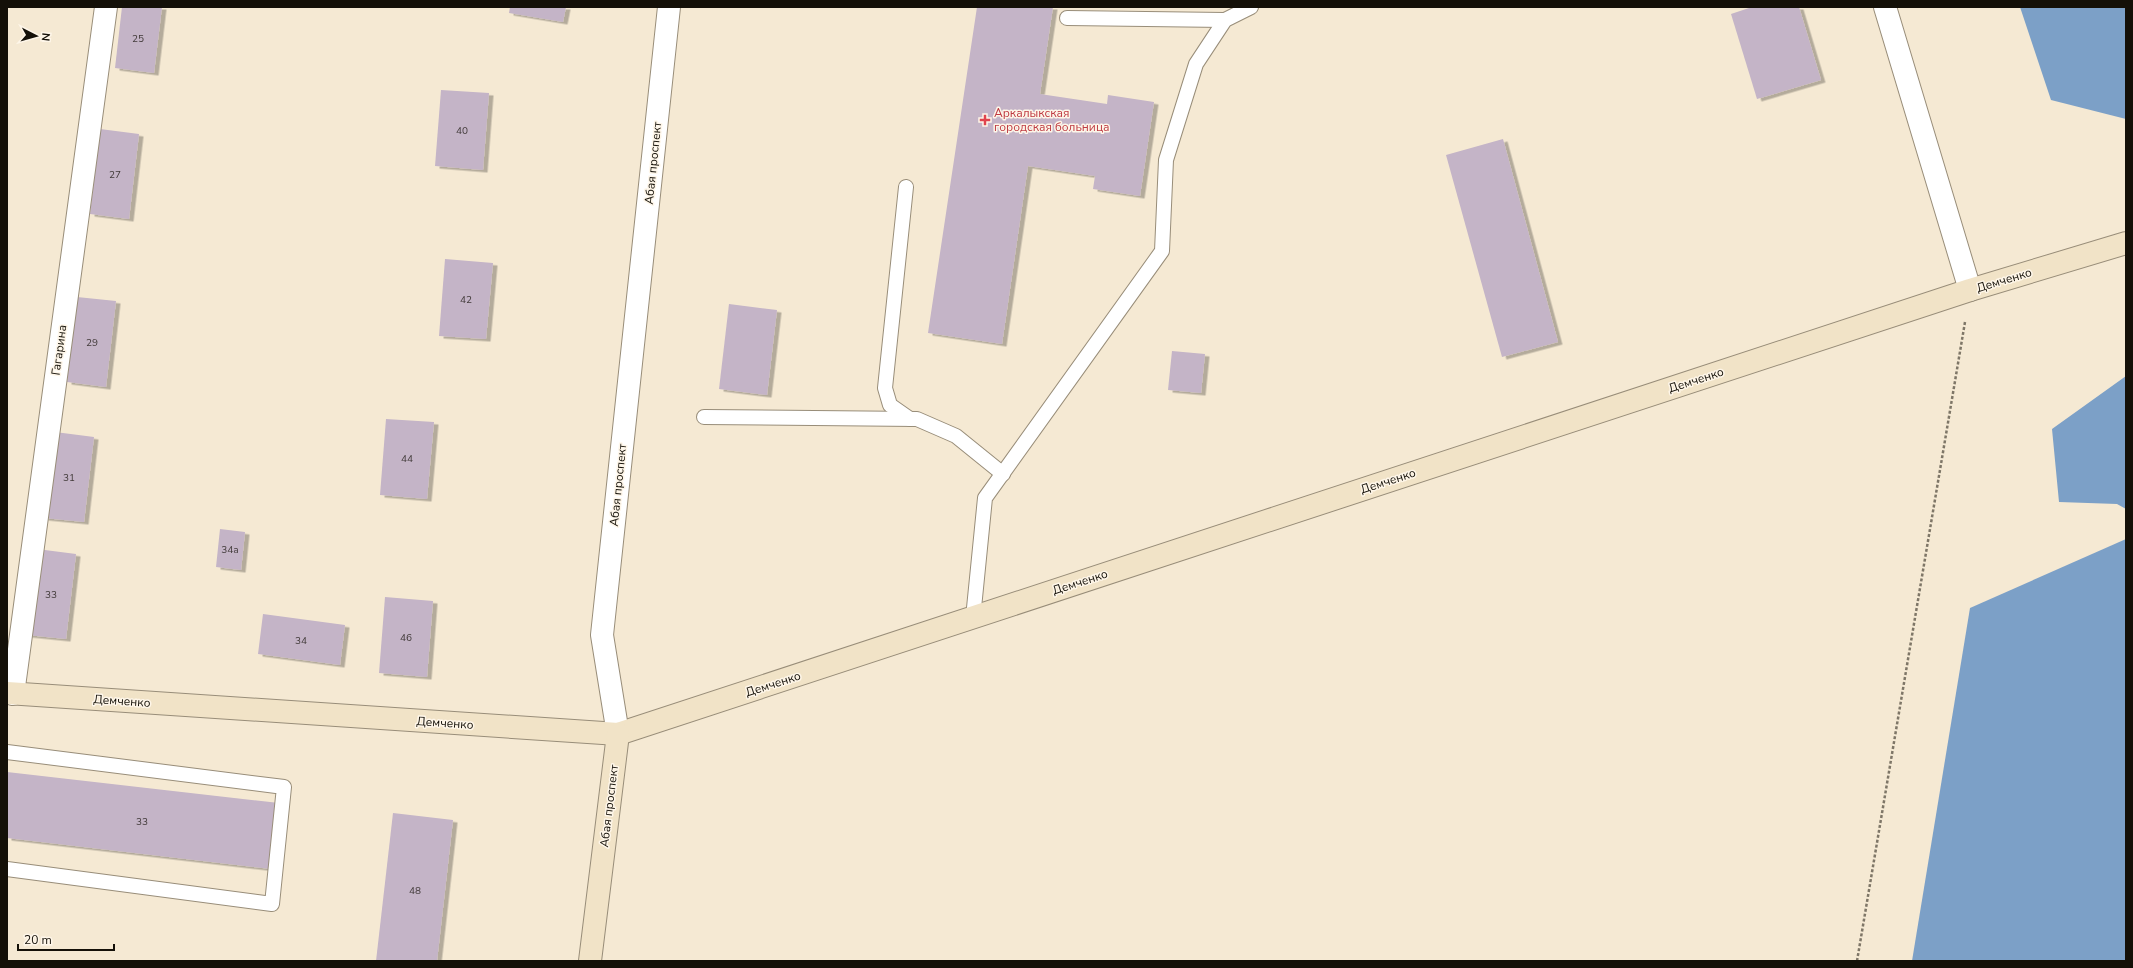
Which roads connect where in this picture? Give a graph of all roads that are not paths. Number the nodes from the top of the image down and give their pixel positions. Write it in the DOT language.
graph roads {
  1 [pos="106,7"];
  2 [pos="669,7"];
  3 [pos="1251,7"];
  4 [pos="1885,7"];
  5 [pos="1067,18"];
  6 [pos="1225,20"];
  7 [pos="906,187"];
  8 [pos="2126,243"];
  9 [pos="1970,290"];
  10 [pos="704,417"];
  11 [pos="910,419"];
  12 [pos="1004,474"];
  13 [pos="973,618"];
  14 [pos="10,693"];
  15 [pos="618,734"];
  16 [pos="7,752"];
  17 [pos="7,869"];
  18 [pos="590,961"];
  1 -- 14 [label="street, Гагарина"];
  2 -- 15 [label="street, Абая проспект"];
  3 -- 6 [label="lane"];
  4 -- 9 [label="street"];
  5 -- 6 [label="lane"];
  6 -- 12 [label="lane"];
  7 -- 11 [label="lane"];
  8 -- 9 [label="street, Демченко"];
  9 -- 13 [label="street, Демченко"];
  10 -- 11 [label="lane"];
  11 -- 12 [label="lane"];
  12 -- 13 [label="lane"];
  13 -- 15 [label="street, Демченко"];
  14 -- 15 [label="street, Демченко"];
  15 -- 18 [label="street, Абая проспект"];
  16 -- 17 [label="lane"];
}
